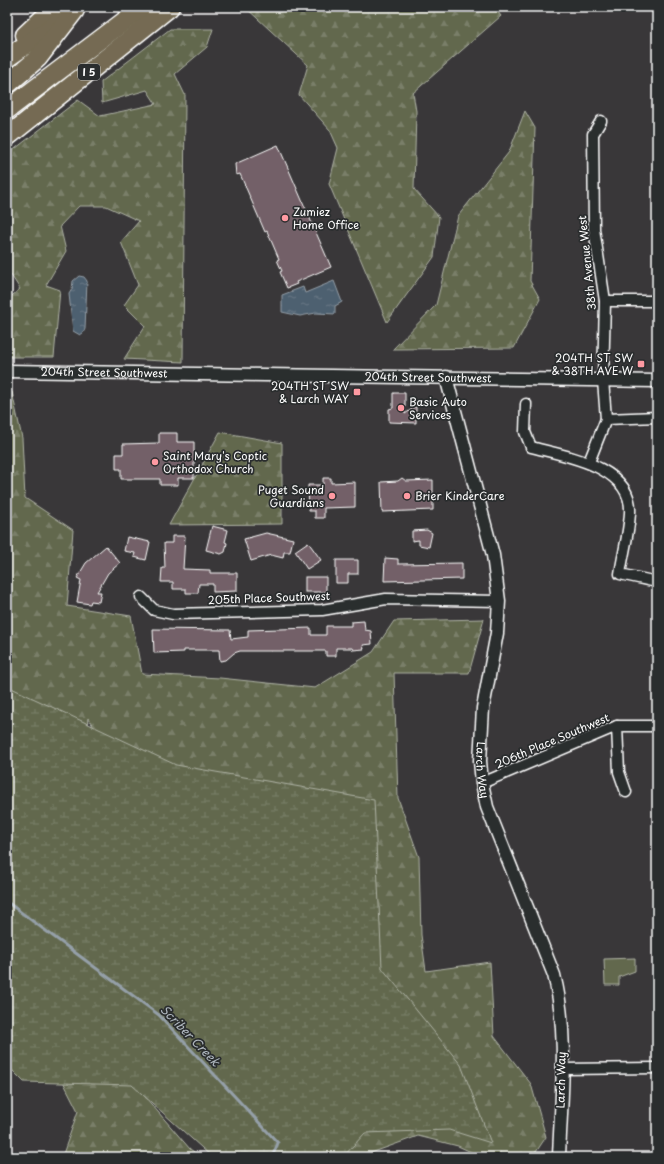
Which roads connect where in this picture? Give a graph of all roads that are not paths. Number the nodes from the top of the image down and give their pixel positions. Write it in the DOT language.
graph roads {
  1 [pos="55,7"];
  2 [pos="143,7"];
  3 [pos="170,7"];
  4 [pos="77,9"];
  5 [pos="7,54"];
  6 [pos="7,58"];
  7 [pos="7,86"];
  8 [pos="7,110"];
  9 [pos="601,122"];
  10 [pos="7,137"];
  11 [pos="605,301"];
  12 [pos="657,301"];
  13 [pos="7,371"];
  14 [pos="446,378"];
  15 [pos="603,380"];
  16 [pos="657,381"];
  17 [pos="526,404"];
  18 [pos="657,417"];
  19 [pos="606,419"];
  20 [pos="589,462"];
  21 [pos="657,582"];
  22 [pos="141,598"];
  23 [pos="499,600"];
  24 [pos="617,726"];
  25 [pos="657,726"];
  26 [pos="482,783"];
  27 [pos="626,792"];
  28 [pos="657,1068"];
  29 [pos="562,1069"];
  30 [pos="559,1157"];
  1 -- 5 [label="highway"];
  2 -- 8 [label="highway"];
  3 -- 10 [label="highway, I 5"];
  4 -- 6 [label="highway"];
  4 -- 7 [label="highway"];
  9 -- 11 [label="street, 38th Avenue West"];
  11 -- 12 [label="street"];
  11 -- 15 [label="street, 38th Avenue West"];
  13 -- 14 [label="street, 204th Street Southwest"];
  14 -- 15 [label="street, 204th Street Southwest"];
  14 -- 23 [label="street, Larch Way"];
  15 -- 16 [label="street, 204th Street Southwest"];
  15 -- 19 [label="street, 38th Avenue West"];
  17 -- 20 [label="street"];
  18 -- 19 [label="street"];
  19 -- 20 [label="street"];
  20 -- 21 [label="street"];
  22 -- 23 [label="street, 205th Place Southwest"];
  23 -- 26 [label="street, Larch Way"];
  24 -- 25 [label="street, 206th Place Southwest"];
  24 -- 26 [label="street, 206th Place Southwest"];
  24 -- 27 [label="street"];
  26 -- 29 [label="street, Larch Way"];
  28 -- 29 [label="street"];
  29 -- 30 [label="street, Larch Way"];
}
